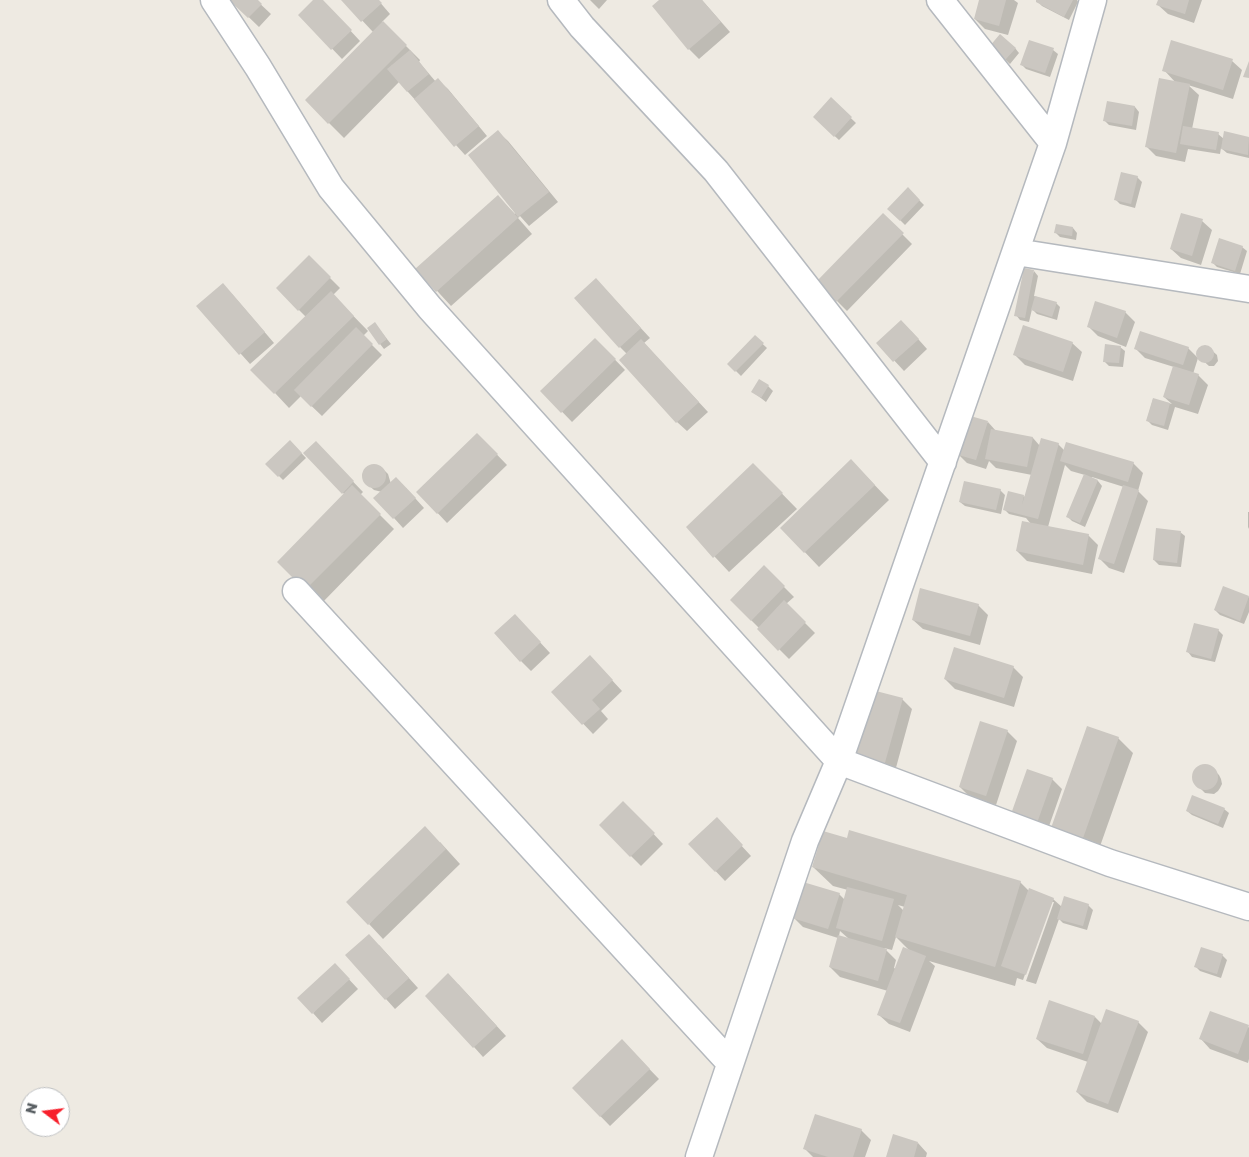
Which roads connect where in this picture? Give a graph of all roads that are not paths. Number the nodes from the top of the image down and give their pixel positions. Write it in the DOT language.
graph roads {
  1 [pos="214,0"];
  2 [pos="560,0"];
  3 [pos="940,0"];
  4 [pos="1093,0"];
  5 [pos="1053,143"];
  6 [pos="1016,252"];
  7 [pos="1249,289"];
  8 [pos="943,462"];
  9 [pos="296,591"];
  10 [pos="839,762"];
  11 [pos="1249,907"];
  12 [pos="730,1063"];
  13 [pos="699,1157"];
  1 -- 10 [label="street"];
  2 -- 8 [label="street"];
  3 -- 5 [label="street"];
  4 -- 5 [label="street"];
  5 -- 6 [label="street"];
  6 -- 7 [label="street"];
  6 -- 8 [label="street"];
  8 -- 10 [label="street"];
  9 -- 12 [label="street"];
  10 -- 11 [label="street"];
  10 -- 12 [label="street"];
  12 -- 13 [label="street"];
}
